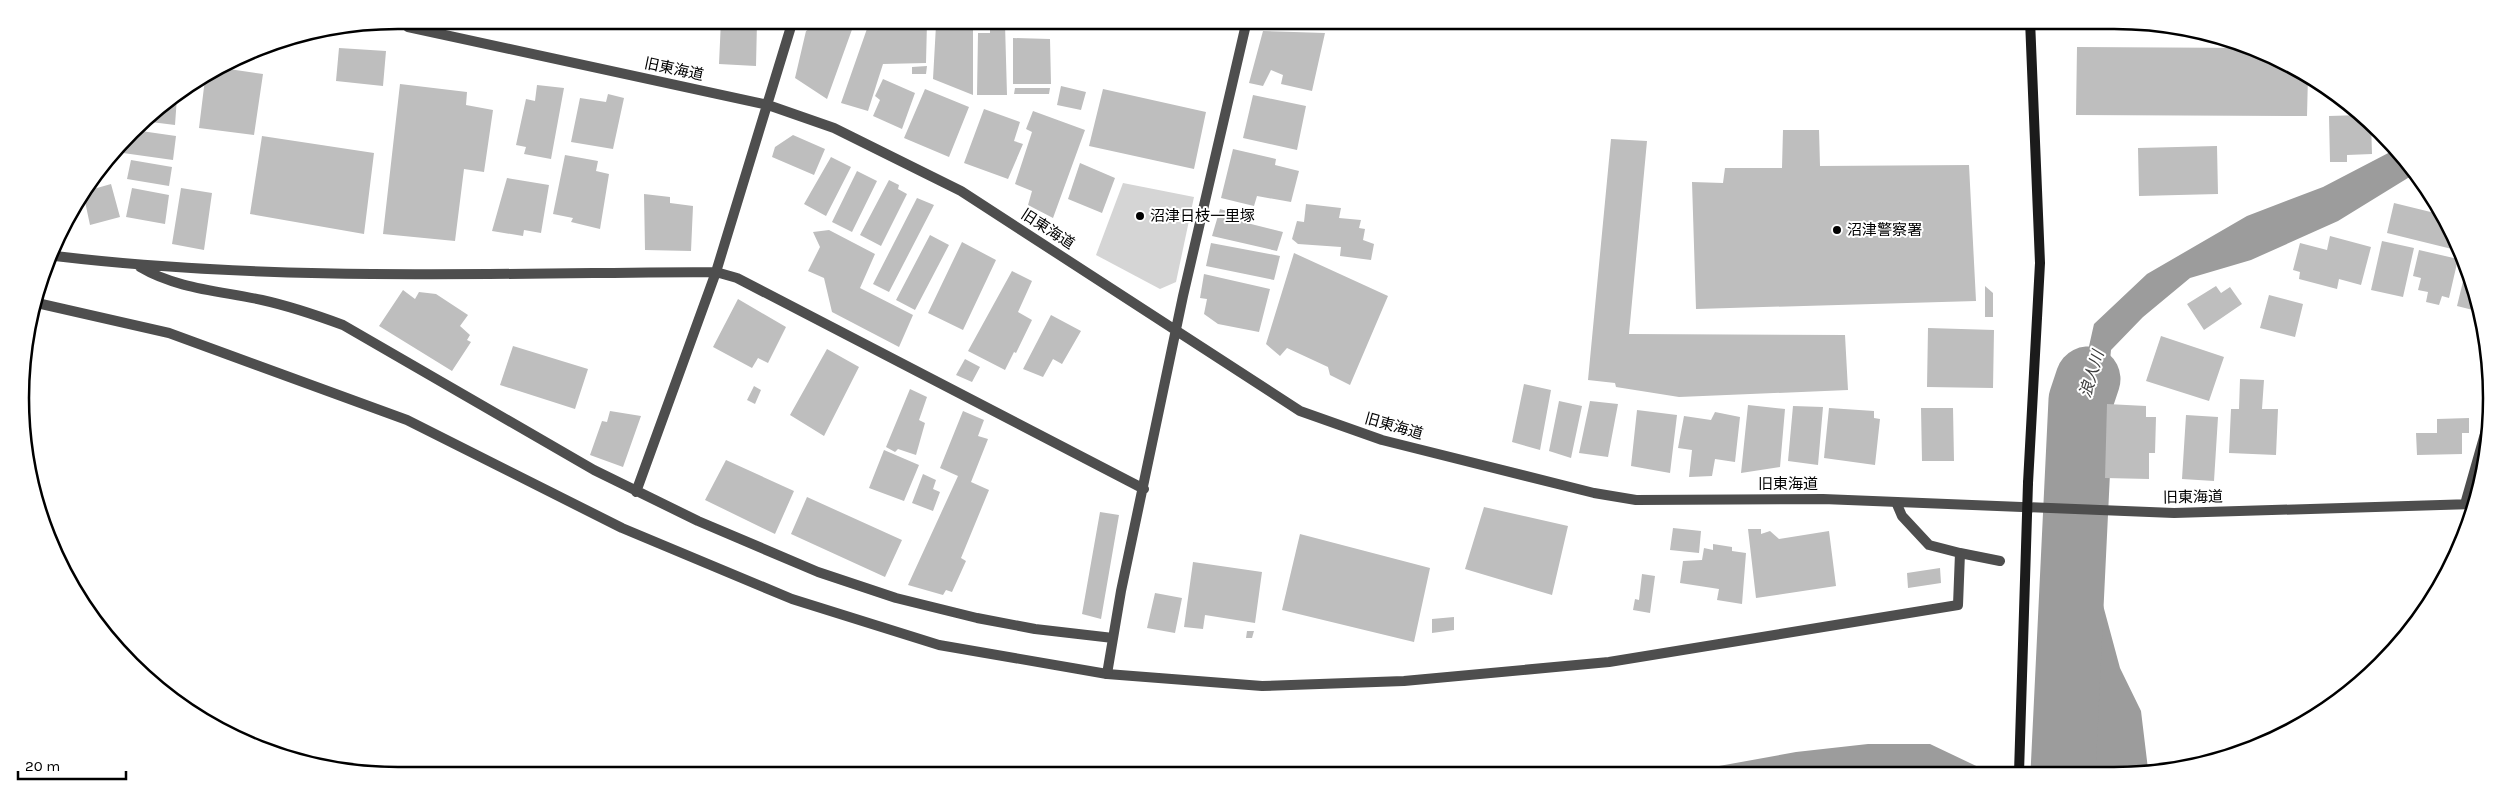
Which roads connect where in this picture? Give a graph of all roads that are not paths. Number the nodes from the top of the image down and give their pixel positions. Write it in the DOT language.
graph roads {
  1 [pos="417,29"];
  2 [pos="789,29"];
  3 [pos="1244,29"];
  4 [pos="2030,29"];
  5 [pos="768,105"];
  6 [pos="57,256"];
  7 [pos="139,266"];
  8 [pos="716,272"];
  9 [pos="41,304"];
  10 [pos="1177,330"];
  11 [pos="1144,489"];
  12 [pos="636,492"];
  13 [pos="1896,502"];
  14 [pos="2468,504"];
  15 [pos="1960,553"];
  16 [pos="2000,561"];
  17 [pos="1113,638"];
  18 [pos="1107,674"];
  19 [pos="2019,767"];
  1 -- 5 [label="street, 旧東海道"];
  2 -- 5 [label="street"];
  3 -- 10 [label="street"];
  4 -- 19 [label="street, bridge"];
  5 -- 8 [label="street"];
  5 -- 10 [label="street, 旧東海道"];
  6 -- 7 [label="street"];
  7 -- 8 [label="street"];
  7 -- 12 [label="street"];
  8 -- 11 [label="street"];
  8 -- 12 [label="street"];
  9 -- 18 [label="street"];
  10 -- 11 [label="street"];
  10 -- 13 [label="street, 旧東海道"];
  11 -- 17 [label="street"];
  12 -- 17 [label="street"];
  13 -- 14 [label="street, 旧東海道"];
  13 -- 15 [label="street"];
  15 -- 16 [label="street"];
  15 -- 18 [label="street"];
  17 -- 18 [label="street"];
}
